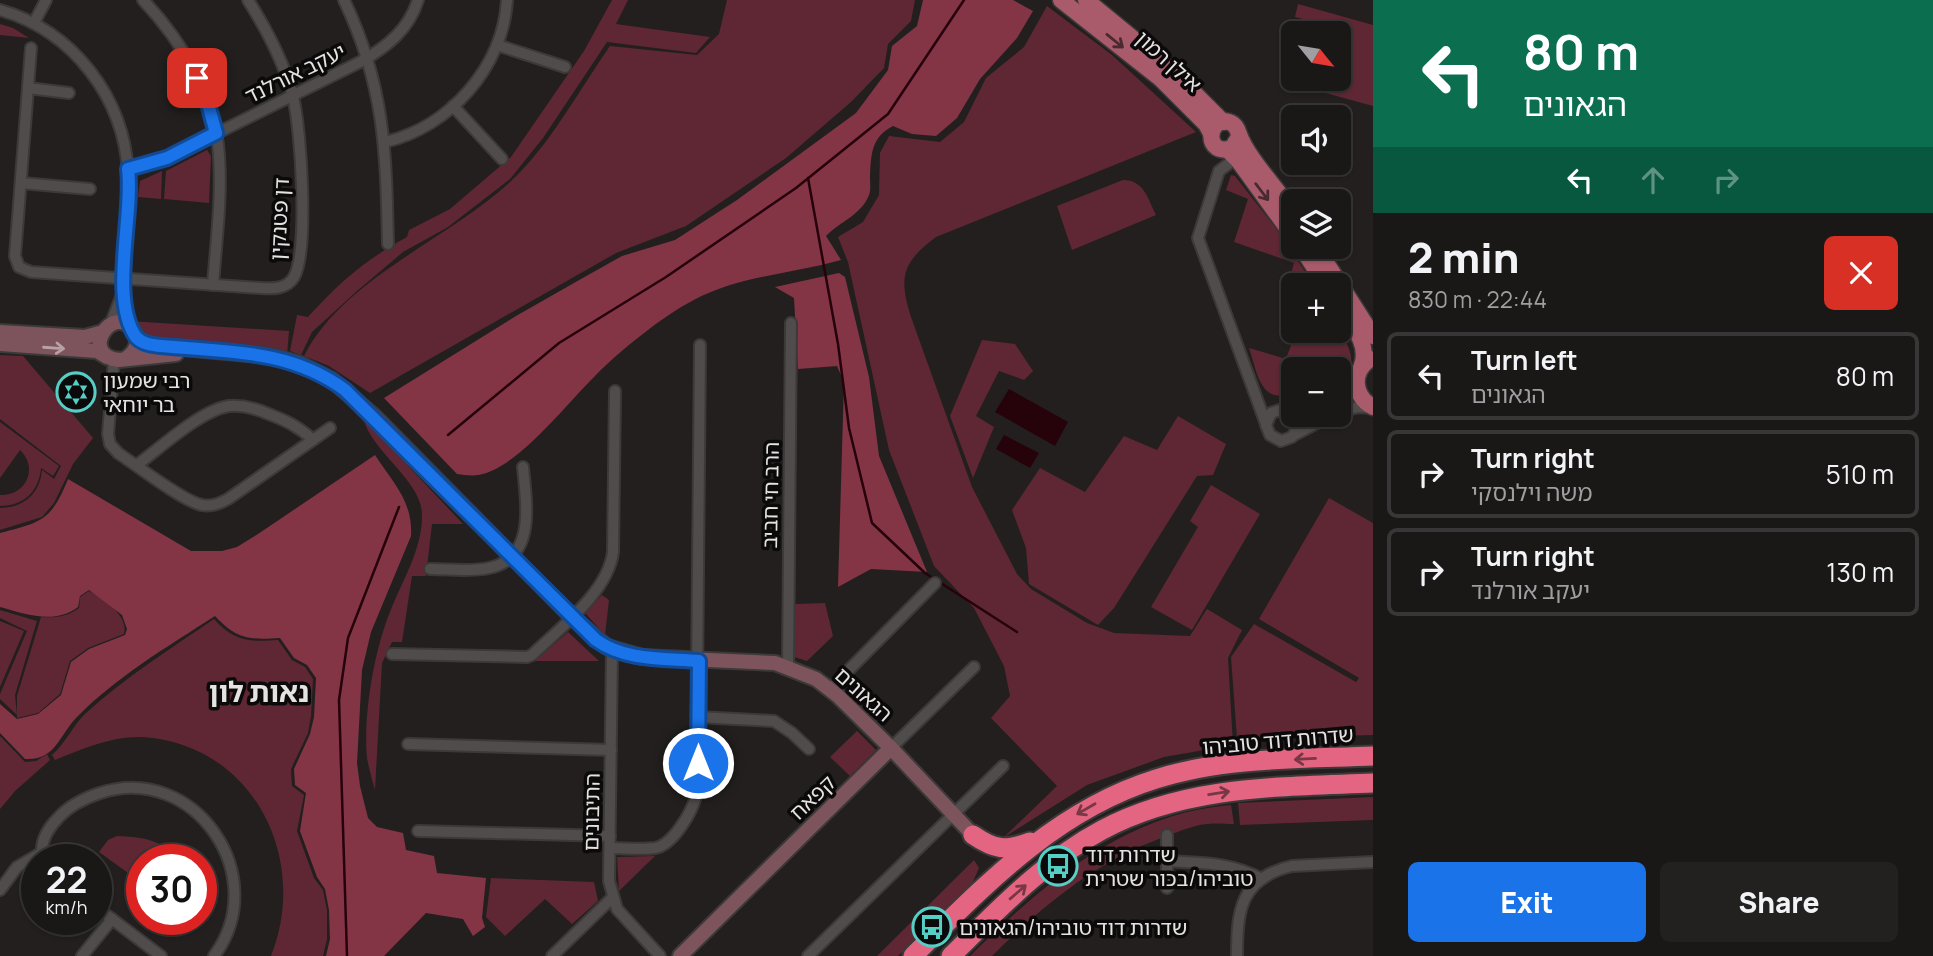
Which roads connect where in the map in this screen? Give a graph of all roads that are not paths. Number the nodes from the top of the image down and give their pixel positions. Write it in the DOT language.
graph roads {
  1 [pos="46,0"];
  2 [pos="143,0"];
  3 [pos="248,0"];
  4 [pos="344,0"];
  5 [pos="418,0"];
  6 [pos="507,0"];
  7 [pos="1061,0"];
  8 [pos="1086,0"];
  9 [pos="0,10"];
  10 [pos="34,23"];
  11 [pos="497,45"];
  12 [pos="31,48"];
  13 [pos="368,58"];
  14 [pos="565,68"];
  15 [pos="28,88"];
  16 [pos="69,93"];
  17 [pos="293,96"];
  18 [pos="453,106"];
  19 [pos="1217,127"];
  20 [pos="216,133"];
  21 [pos="1239,137"];
  22 [pos="384,142"];
  23 [pos="1232,154"];
  24 [pos="502,159"];
  25 [pos="128,169"];
  26 [pos="21,183"];
  27 [pos="90,190"];
  28 [pos="1281,195"];
  29 [pos="1281,220"];
  30 [pos="388,244"];
  31 [pos="1324,259"];
  32 [pos="124,282"];
  33 [pos="214,285"];
  34 [pos="792,323"];
  35 [pos="1351,324"];
  36 [pos="106,328"];
  37 [pos="0,332"];
  38 [pos="134,333"];
  39 [pos="1373,336"];
  40 [pos="0,345"];
  41 [pos="700,345"];
  42 [pos="215,351"];
  43 [pos="115,359"];
  44 [pos="1364,365"];
  45 [pos="1351,381"];
  46 [pos="615,391"];
  47 [pos="1257,395"];
  48 [pos="1373,408"];
  49 [pos="1281,409"];
  50 [pos="1351,409"];
  51 [pos="1281,413"];
  52 [pos="1266,424"];
  53 [pos="1298,427"];
  54 [pos="1309,427"];
  55 [pos="330,428"];
  56 [pos="1294,435"];
  57 [pos="313,440"];
  58 [pos="137,465"];
  59 [pos="523,467"];
  60 [pos="512,555"];
  61 [pos="430,569"];
  62 [pos="935,583"];
  63 [pos="572,617"];
  64 [pos="612,650"];
  65 [pos="392,654"];
  66 [pos="699,661"];
  67 [pos="788,667"];
  68 [pos="974,667"];
  69 [pos="830,689"];
  70 [pos="698,717"];
  71 [pos="408,744"];
  72 [pos="891,748"];
  73 [pos="810,749"];
  74 [pos="611,750"];
  75 [pos="1373,755"];
  76 [pos="1003,766"];
  77 [pos="1373,783"];
  78 [pos="953,814"];
  79 [pos="418,831"];
  80 [pos="973,835"];
  81 [pos="1167,835"];
  82 [pos="610,836"];
  83 [pos="1041,838"];
  84 [pos="43,844"];
  85 [pos="610,848"];
  86 [pos="1167,861"];
  87 [pos="1373,862"];
  88 [pos="21,865"];
  89 [pos="1262,879"];
  90 [pos="1167,888"];
  91 [pos="0,890"];
  92 [pos="977,893"];
  93 [pos="612,898"];
  94 [pos="112,919"];
  95 [pos="99,935"];
  96 [pos="82,956"];
  97 [pos="161,956"];
  98 [pos="214,956"];
  99 [pos="552,956"];
  100 [pos="660,956"];
  101 [pos="680,956"];
  102 [pos="808,956"];
  103 [pos="913,956"];
  104 [pos="951,956"];
  105 [pos="1237,956"];
  1 -- 10 [label="street"];
  2 -- 20 [label="street"];
  3 -- 17 [label="street, דן פטנקין"];
  4 -- 13 [label="street"];
  5 -- 13 [label="street, יעקב אורלנד"];
  6 -- 11 [label="street"];
  7 -- 19 [label="main road, אילן רמון, one-way"];
  8 -- 19 [label="main road, אילן רמון"];
  9 -- 10 [label="street"];
  10 -- 25 [label="street"];
  11 -- 14 [label="street"];
  11 -- 18 [label="street"];
  12 -- 15 [label="street"];
  13 -- 17 [label="street, יעקב אורלנד"];
  13 -- 22 [label="street"];
  15 -- 16 [label="street"];
  15 -- 26 [label="street"];
  17 -- 20 [label="street, יעקב אורלנד"];
  17 -- 33 [label="street, דן פטנקין"];
  18 -- 22 [label="street"];
  18 -- 24 [label="street"];
  19 -- 21 [label="main road"];
  19 -- 23 [label="main road"];
  20 -- 25 [label="street, יעקב אורלנד"];
  20 -- 33 [label="street"];
  21 -- 23 [label="main road"];
  21 -- 28 [label="main road"];
  22 -- 30 [label="street"];
  23 -- 29 [label="main road, one-way"];
  23 -- 47 [label="street"];
  25 -- 32 [label="street"];
  26 -- 27 [label="street"];
  26 -- 32 [label="street, דן פטנקין"];
  31 -- 39 [label="main road"];
  32 -- 33 [label="street, דן פטנקין"];
  32 -- 36 [label="street"];
  32 -- 38 [label="street"];
  34 -- 67 [label="street, הרב חי חביב"];
  35 -- 44 [label="main road"];
  36 -- 37 [label="street"];
  36 -- 38 [label="street"];
  36 -- 43 [label="street"];
  38 -- 42 [label="street, הגאונים"];
  38 -- 43 [label="street"];
  40 -- 43 [label="street, הגאונים, one-way"];
  41 -- 66 [label="street"];
  42 -- 43 [label="street, הגאונים"];
  42 -- 60 [label="street, הגאונים"];
  43 -- 58 [label="street"];
  44 -- 45 [label="street"];
  44 -- 48 [label="main road"];
  46 -- 63 [label="street"];
  47 -- 49 [label="street"];
  47 -- 52 [label="street"];
  48 -- 50 [label="street"];
  51 -- 52 [label="street"];
  52 -- 56 [label="street"];
  53 -- 56 [label="street"];
  54 -- 56 [label="street"];
  55 -- 57 [label="street"];
  57 -- 58 [label="street"];
  57 -- 58 [label="street"];
  59 -- 60 [label="street"];
  60 -- 61 [label="street"];
  60 -- 63 [label="street, הגאונים"];
  62 -- 69 [label="street"];
  63 -- 64 [label="street, הגאונים"];
  63 -- 65 [label="street"];
  64 -- 66 [label="street, הגאונים"];
  64 -- 74 [label="street, התיבונים"];
  66 -- 67 [label="street, הגאונים"];
  66 -- 70 [label="street"];
  67 -- 69 [label="street, הגאונים"];
  68 -- 72 [label="street, קפאח"];
  69 -- 72 [label="street, הגאונים"];
  70 -- 73 [label="street"];
  70 -- 85 [label="street"];
  71 -- 74 [label="street"];
  72 -- 78 [label="street, הגאונים"];
  72 -- 101 [label="street, קפאח"];
  74 -- 82 [label="street, התיבונים"];
  75 -- 83 [label="highway, שדרות דוד טוביהו, one-way"];
  76 -- 78 [label="street"];
  104 -- 77 [label="highway, one-way"];
  78 -- 80 [label="street, הגאונים"];
  78 -- 102 [label="street"];
  79 -- 82 [label="street"];
  80 -- 83 [label="highway"];
  80 -- 92 [label="highway"];
  81 -- 86 [label="street"];
  82 -- 85 [label="street, התיבונים"];
  83 -- 92 [label="highway, שדרות דוד טוביהו"];
  84 -- 98 [label="street"];
  85 -- 93 [label="street, התיבונים"];
  86 -- 89 [label="street"];
  86 -- 90 [label="street"];
  87 -- 89 [label="street"];
  88 -- 91 [label="street"];
  89 -- 105 [label="street"];
  92 -- 103 [label="highway, שדרות דוד טוביהו"];
  93 -- 99 [label="street"];
  93 -- 100 [label="street"];
  94 -- 97 [label="street"];
  95 -- 96 [label="street"];
}
